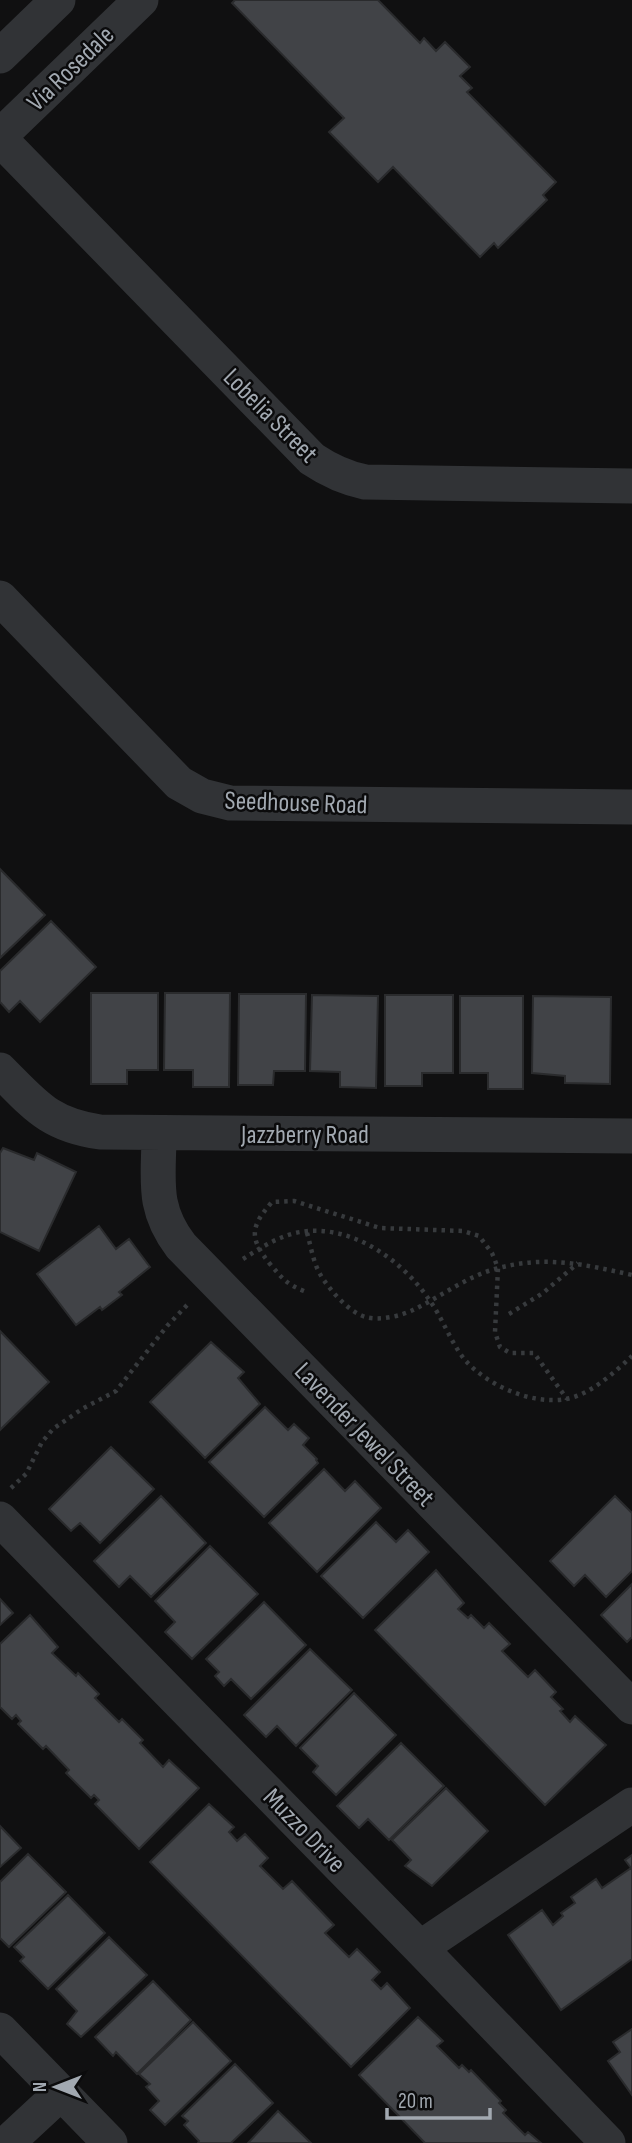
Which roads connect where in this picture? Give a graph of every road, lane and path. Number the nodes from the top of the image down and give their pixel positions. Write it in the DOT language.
graph roads {
  1 [pos="58,0"];
  2 [pos="141,0"];
  3 [pos="0,56"];
  4 [pos="0,138"];
  5 [pos="632,486"];
  6 [pos="0,598"];
  7 [pos="632,807"];
  8 [pos="0,1070"];
  9 [pos="159,1133"];
  10 [pos="632,1136"];
  11 [pos="307,1233"];
  12 [pos="258,1249"];
  13 [pos="578,1263"];
  14 [pos="498,1268"];
  15 [pos="632,1275"];
  16 [pos="202,1290"];
  17 [pos="304,1291"];
  18 [pos="429,1300"];
  19 [pos="509,1314"];
  20 [pos="632,1356"];
  21 [pos="567,1399"];
  22 [pos="2,1507"];
  23 [pos="632,1707"];
  24 [pos="632,1805"];
  25 [pos="420,1948"];
  26 [pos="0,2030"];
  27 [pos="61,2093"];
  28 [pos="7,2143"];
  29 [pos="110,2143"];
  30 [pos="608,2143"];
  1 -- 3 [label="street"];
  2 -- 4 [label="street, Via Rosedale"];
  4 -- 5 [label="street, Lobelia Street"];
  6 -- 7 [label="street, Seedhouse Road"];
  8 -- 9 [label="street, Jazzberry Road"];
  9 -- 10 [label="street, Jazzberry Road"];
  9 -- 16 [label="street, Lavender Jewel Street"];
  11 -- 12 [label="path"];
  11 -- 18 [label="path"];
  11 -- 18 [label="path"];
  12 -- 14 [label="path"];
  12 -- 16 [label="path"];
  12 -- 17 [label="path"];
  13 -- 14 [label="path"];
  13 -- 15 [label="path"];
  13 -- 19 [label="path"];
  14 -- 18 [label="path"];
  14 -- 21 [label="path"];
  16 -- 22 [label="path"];
  16 -- 23 [label="street, Lavender Jewel Street"];
  18 -- 21 [label="path"];
  20 -- 21 [label="path"];
  22 -- 25 [label="street, Muzzo Drive"];
  24 -- 25 [label="street"];
  25 -- 30 [label="street, Muzzo Drive"];
  26 -- 27 [label="street"];
  27 -- 28 [label="street"];
  27 -- 29 [label="street"];
}
